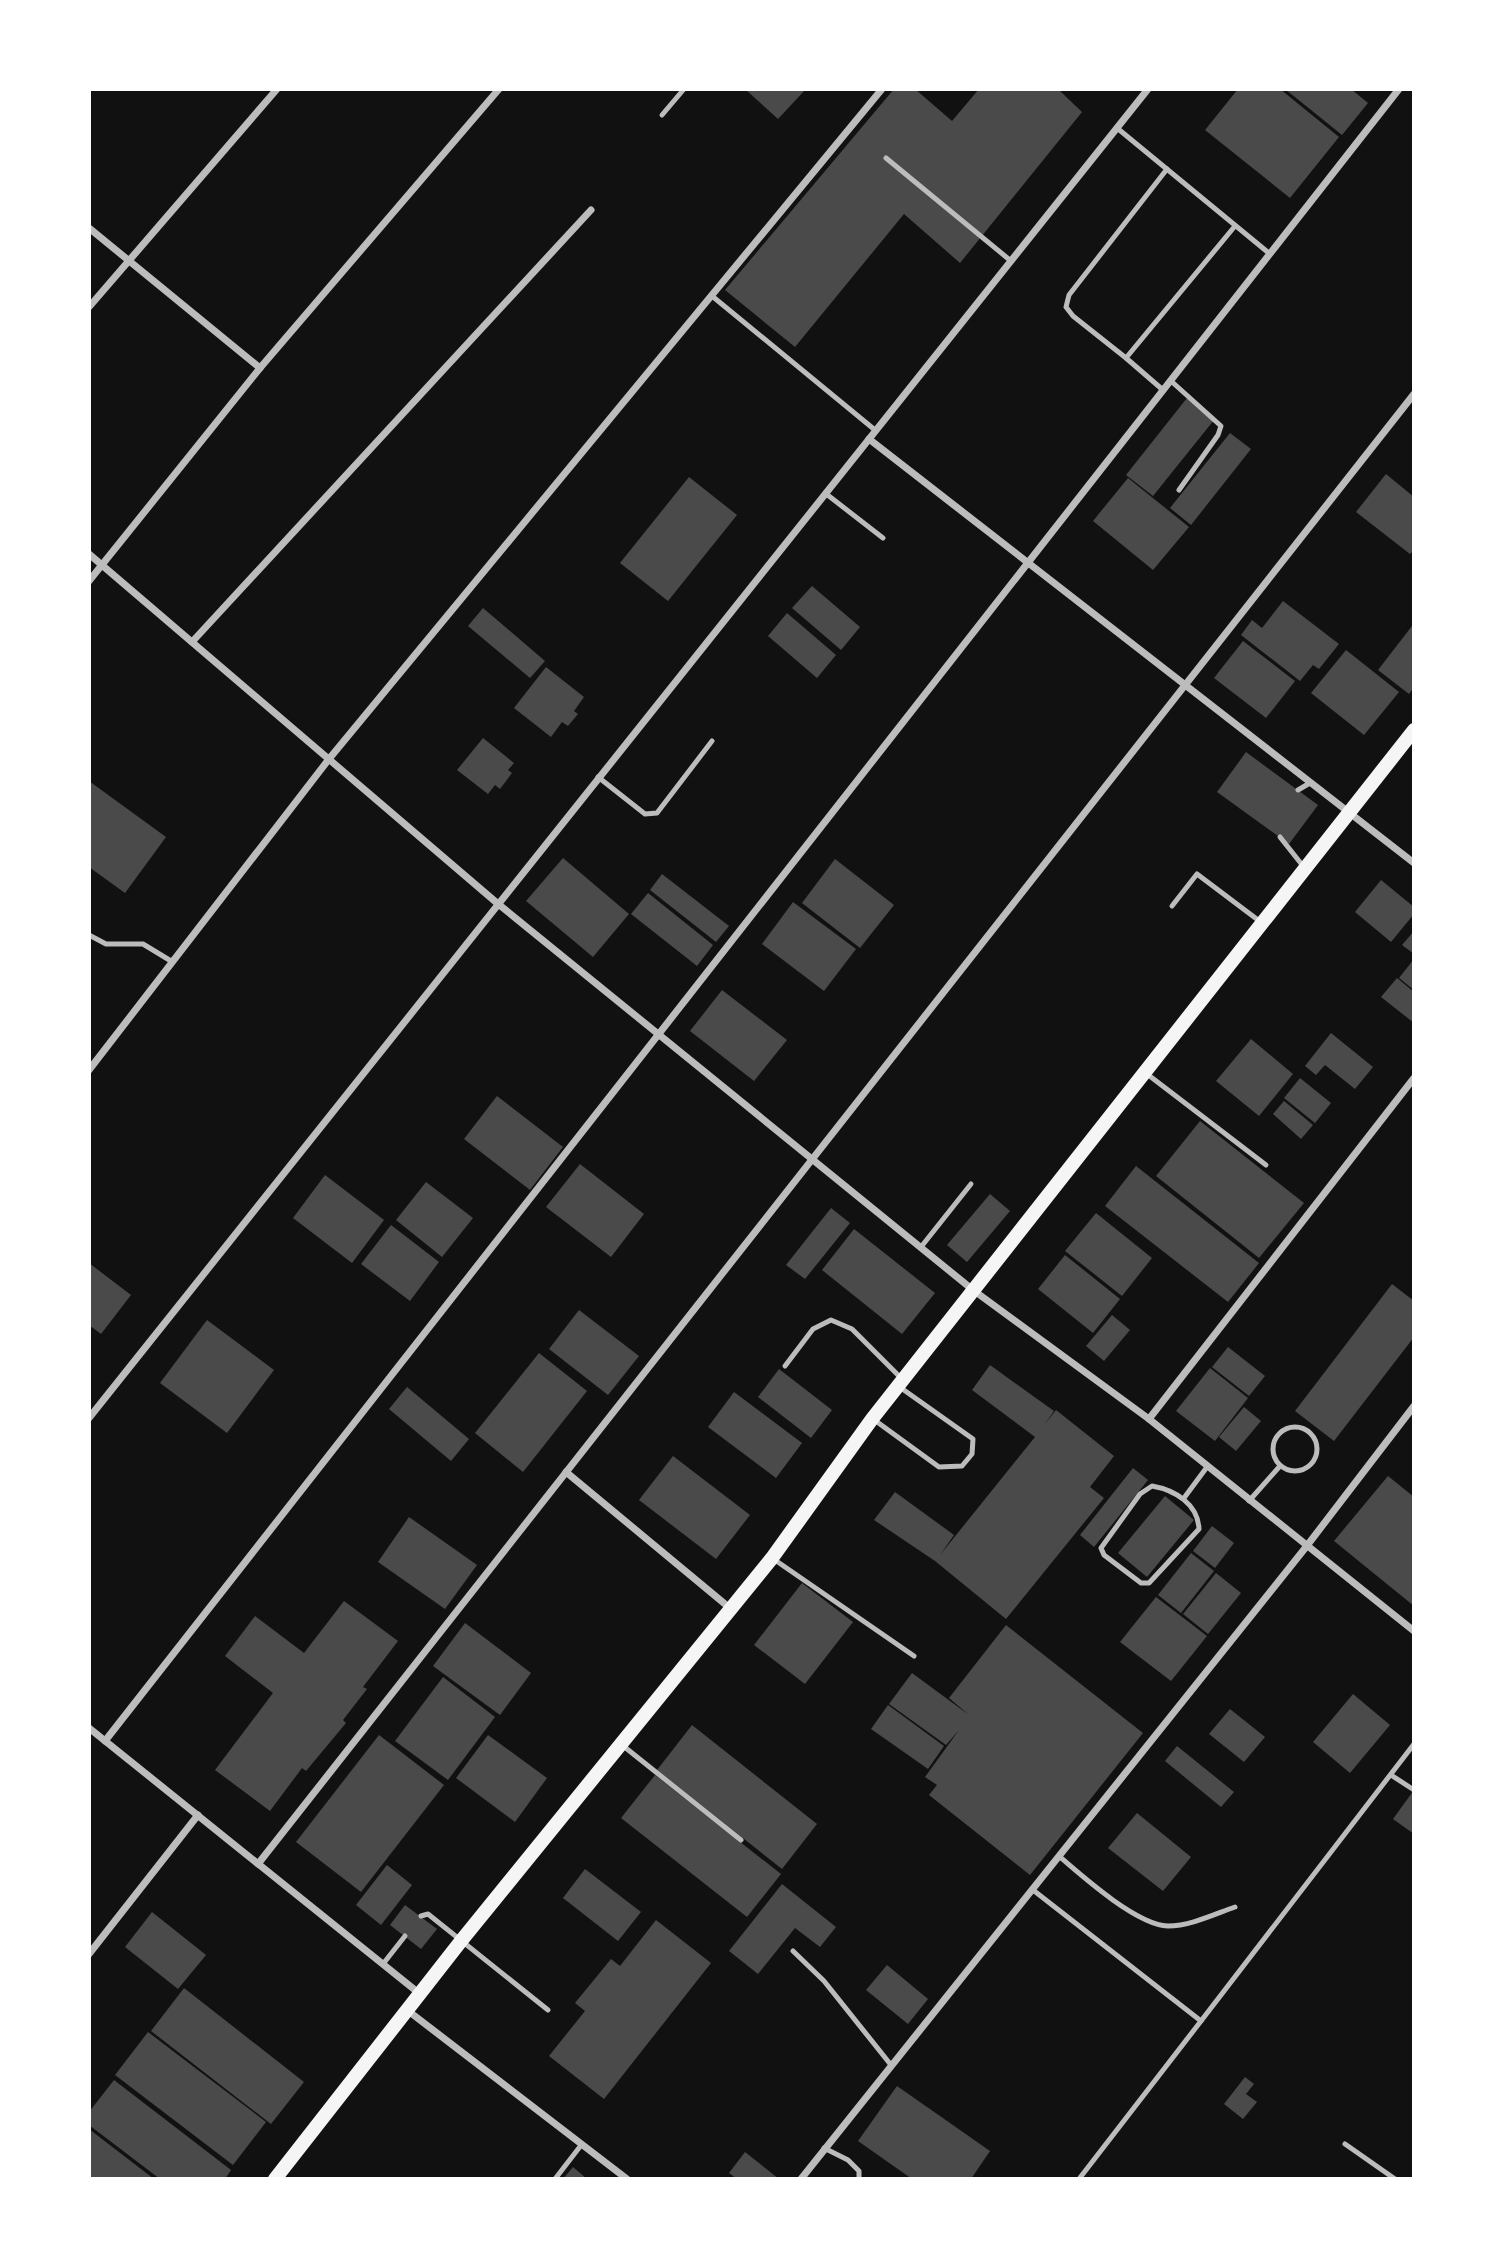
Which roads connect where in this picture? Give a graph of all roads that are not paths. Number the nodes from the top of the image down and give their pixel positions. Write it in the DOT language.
graph roads {
  1 [pos="277,89"];
  2 [pos="499,89"];
  3 [pos="684,89"];
  4 [pos="882,89"];
  5 [pos="1148,89"];
  6 [pos="1399,89"];
  7 [pos="662,115"];
  8 [pos="1117,128"];
  9 [pos="886,158"];
  10 [pos="1167,169"];
  11 [pos="591,210"];
  12 [pos="1235,226"];
  13 [pos="89,228"];
  14 [pos="1269,254"];
  15 [pos="128,261"];
  16 [pos="1011,261"];
  17 [pos="712,296"];
  18 [pos="89,307"];
  19 [pos="1126,358"];
  20 [pos="260,368"];
  21 [pos="1171,381"];
  22 [pos="1163,390"];
  23 [pos="1414,394"];
  24 [pos="876,430"];
  25 [pos="869,439"];
  26 [pos="1179,489"];
  27 [pos="825,493"];
  28 [pos="883,538"];
  29 [pos="89,554"];
  30 [pos="102,564"];
  31 [pos="1027,565"];
  32 [pos="89,581"];
  33 [pos="192,642"];
  34 [pos="1184,686"];
  35 [pos="1414,730"];
  36 [pos="712,741"];
  37 [pos="329,759"];
  38 [pos="598,777"];
  39 [pos="1310,783"];
  40 [pos="1298,790"];
  41 [pos="1349,813"];
  42 [pos="1280,837"];
  43 [pos="1414,863"];
  44 [pos="1305,869"];
  45 [pos="497,903"];
  46 [pos="1172,906"];
  47 [pos="1262,923"];
  48 [pos="89,935"];
  49 [pos="172,961"];
  50 [pos="659,1035"];
  51 [pos="89,1070"];
  52 [pos="1145,1072"];
  53 [pos="1414,1078"];
  54 [pos="812,1159"];
  55 [pos="1266,1165"];
  56 [pos="971,1184"];
  57 [pos="921,1247"];
  58 [pos="974,1290"];
  59 [pos="785,1366"];
  60 [pos="900,1383"];
  61 [pos="1414,1405"];
  62 [pos="89,1418"];
  63 [pos="872,1419"];
  64 [pos="1149,1419"];
  65 [pos="1280,1466"];
  66 [pos="1207,1467"];
  67 [pos="566,1472"];
  68 [pos="1184,1498"];
  69 [pos="1249,1501"];
  70 [pos="1306,1547"];
  71 [pos="772,1558"];
  72 [pos="731,1609"];
  73 [pos="1414,1631"];
  74 [pos="914,1656"];
  75 [pos="89,1728"];
  76 [pos="105,1741"];
  77 [pos="1414,1744"];
  78 [pos="622,1745"];
  79 [pos="1391,1775"];
  80 [pos="1414,1790"];
  81 [pos="198,1815"];
  82 [pos="741,1840"];
  83 [pos="1060,1857"];
  84 [pos="258,1864"];
  85 [pos="1033,1890"];
  86 [pos="1235,1906"];
  87 [pos="421,1916"];
  88 [pos="405,1936"];
  89 [pos="461,1941"];
  90 [pos="793,1951"];
  91 [pos="89,1954"];
  92 [pos="383,1964"];
  93 [pos="420,1994"];
  94 [pos="407,2010"];
  95 [pos="548,2010"];
  96 [pos="1201,2021"];
  97 [pos="891,2065"];
  98 [pos="582,2144"];
  99 [pos="1345,2144"];
  100 [pos="824,2148"];
  101 [pos="275,2179"];
  102 [pos="555,2179"];
  103 [pos="627,2179"];
  104 [pos="801,2179"];
  105 [pos="859,2179"];
  106 [pos="1079,2179"];
  107 [pos="1395,2179"];
  1 -- 15 [label="street"];
  2 -- 20 [label="street"];
  3 -- 7 [label="lane"];
  4 -- 17 [label="street"];
  5 -- 8 [label="street"];
  6 -- 14 [label="street"];
  8 -- 10 [label="lane"];
  8 -- 16 [label="street"];
  9 -- 16 [label="lane"];
  10 -- 12 [label="lane"];
  10 -- 19 [label="lane"];
  11 -- 33 [label="street"];
  12 -- 14 [label="lane"];
  12 -- 19 [label="lane"];
  13 -- 15 [label="street"];
  14 -- 21 [label="street"];
  15 -- 18 [label="street"];
  15 -- 20 [label="street"];
  16 -- 24 [label="street"];
  17 -- 24 [label="lane"];
  17 -- 37 [label="street"];
  19 -- 22 [label="lane"];
  20 -- 30 [label="street"];
  21 -- 22 [label="street"];
  21 -- 26 [label="lane"];
  22 -- 31 [label="street"];
  23 -- 34 [label="street"];
  24 -- 25 [label="street"];
  25 -- 27 [label="street"];
  25 -- 31 [label="street"];
  27 -- 28 [label="lane"];
  27 -- 38 [label="street"];
  29 -- 30 [label="street"];
  30 -- 32 [label="street"];
  30 -- 33 [label="street"];
  31 -- 34 [label="street"];
  31 -- 50 [label="street"];
  33 -- 37 [label="street"];
  34 -- 39 [label="street"];
  34 -- 54 [label="street"];
  35 -- 41 [label="main road"];
  36 -- 38 [label="lane"];
  37 -- 45 [label="street"];
  37 -- 49 [label="street"];
  38 -- 45 [label="street"];
  39 -- 40 [label="lane"];
  39 -- 41 [label="street"];
  41 -- 43 [label="street"];
  41 -- 44 [label="main road"];
  42 -- 44 [label="lane"];
  44 -- 47 [label="main road"];
  45 -- 50 [label="street"];
  45 -- 62 [label="street"];
  46 -- 47 [label="lane"];
  47 -- 52 [label="main road"];
  48 -- 49 [label="lane"];
  49 -- 51 [label="street"];
  50 -- 54 [label="street"];
  50 -- 76 [label="street"];
  52 -- 55 [label="lane"];
  52 -- 58 [label="main road"];
  53 -- 64 [label="street"];
  54 -- 57 [label="street"];
  54 -- 67 [label="street"];
  56 -- 57 [label="lane"];
  57 -- 58 [label="street"];
  58 -- 60 [label="main road"];
  58 -- 64 [label="street"];
  59 -- 60 [label="lane"];
  60 -- 63 [label="main road"];
  60 -- 63 [label="lane"];
  61 -- 70 [label="street"];
  63 -- 71 [label="main road"];
  64 -- 66 [label="street"];
  65 -- 65 [label="lane"];
  65 -- 69 [label="lane"];
  66 -- 68 [label="lane"];
  66 -- 69 [label="street"];
  67 -- 72 [label="street"];
  67 -- 84 [label="street"];
  68 -- 68 [label="lane"];
  69 -- 70 [label="street"];
  70 -- 73 [label="street"];
  70 -- 83 [label="street"];
  71 -- 72 [label="main road"];
  71 -- 74 [label="lane"];
  72 -- 78 [label="main road"];
  75 -- 76 [label="street"];
  76 -- 81 [label="street"];
  77 -- 79 [label="lane"];
  78 -- 82 [label="lane"];
  78 -- 89 [label="main road"];
  79 -- 80 [label="lane"];
  79 -- 96 [label="lane"];
  81 -- 84 [label="street"];
  81 -- 91 [label="street"];
  83 -- 85 [label="street"];
  83 -- 86 [label="lane"];
  84 -- 92 [label="street"];
  85 -- 96 [label="lane"];
  85 -- 97 [label="street"];
  87 -- 89 [label="lane"];
  88 -- 92 [label="lane"];
  89 -- 93 [label="main road"];
  89 -- 95 [label="lane"];
  90 -- 97 [label="lane"];
  92 -- 93 [label="street"];
  93 -- 94 [label="main road"];
  94 -- 98 [label="street"];
  94 -- 101 [label="main road"];
  96 -- 106 [label="lane"];
  97 -- 100 [label="street"];
  98 -- 102 [label="lane"];
  98 -- 103 [label="street"];
  99 -- 107 [label="lane"];
  100 -- 104 [label="street"];
  100 -- 105 [label="lane"];
}
